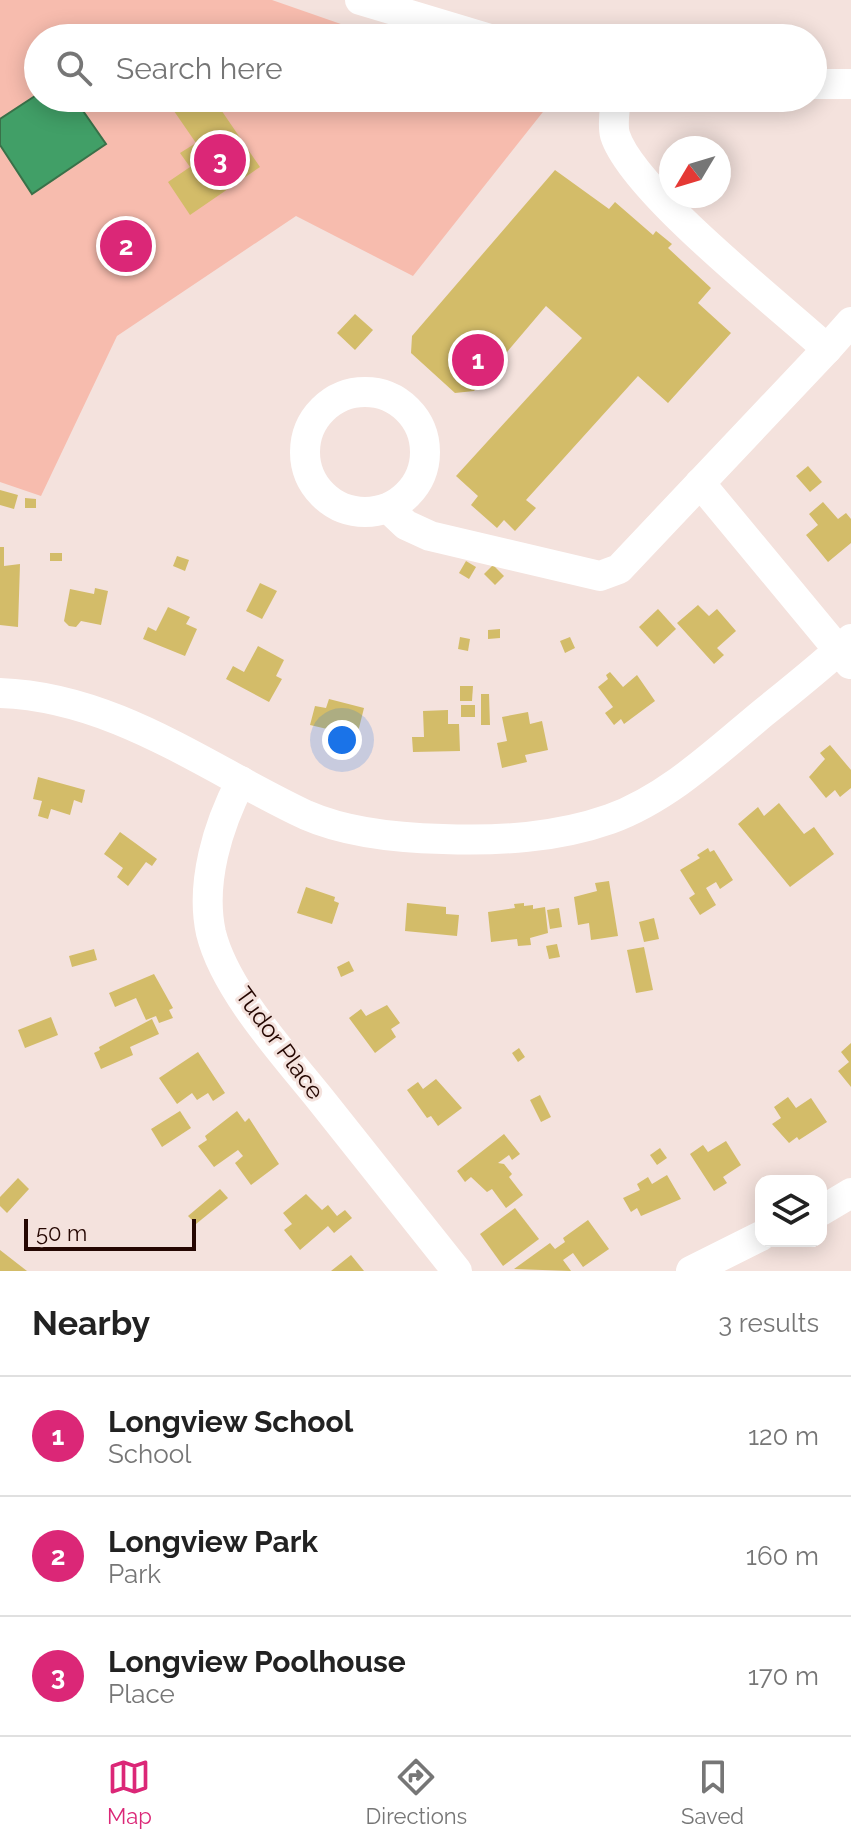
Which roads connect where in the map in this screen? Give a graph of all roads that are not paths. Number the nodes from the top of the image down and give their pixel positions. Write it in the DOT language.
graph roads {
  1 [pos="360,0"];
  2 [pos="440,24"];
  3 [pos="827,84"];
  4 [pos="851,84"];
  5 [pos="615,112"];
  6 [pos="851,322"];
  7 [pos="827,349"];
  8 [pos="700,483"];
  9 [pos="388,508"];
  10 [pos="847,651"];
  11 [pos="0,693"];
  12 [pos="241,781"];
  13 [pos="851,1193"];
  14 [pos="827,1207"];
  15 [pos="755,1239"];
  16 [pos="457,1271"];
  17 [pos="691,1271"];
  1 -- 2 [label="street"];
  3 -- 4 [label="street"];
  5 -- 7 [label="street"];
  6 -- 7 [label="street"];
  7 -- 8 [label="street"];
  8 -- 9 [label="street"];
  8 -- 10 [label="street"];
  9 -- 9 [label="street"];
  10 -- 12 [label="street"];
  11 -- 12 [label="street"];
  12 -- 16 [label="street, Tudor Place"];
  13 -- 14 [label="street"];
  15 -- 17 [label="street"];
}
